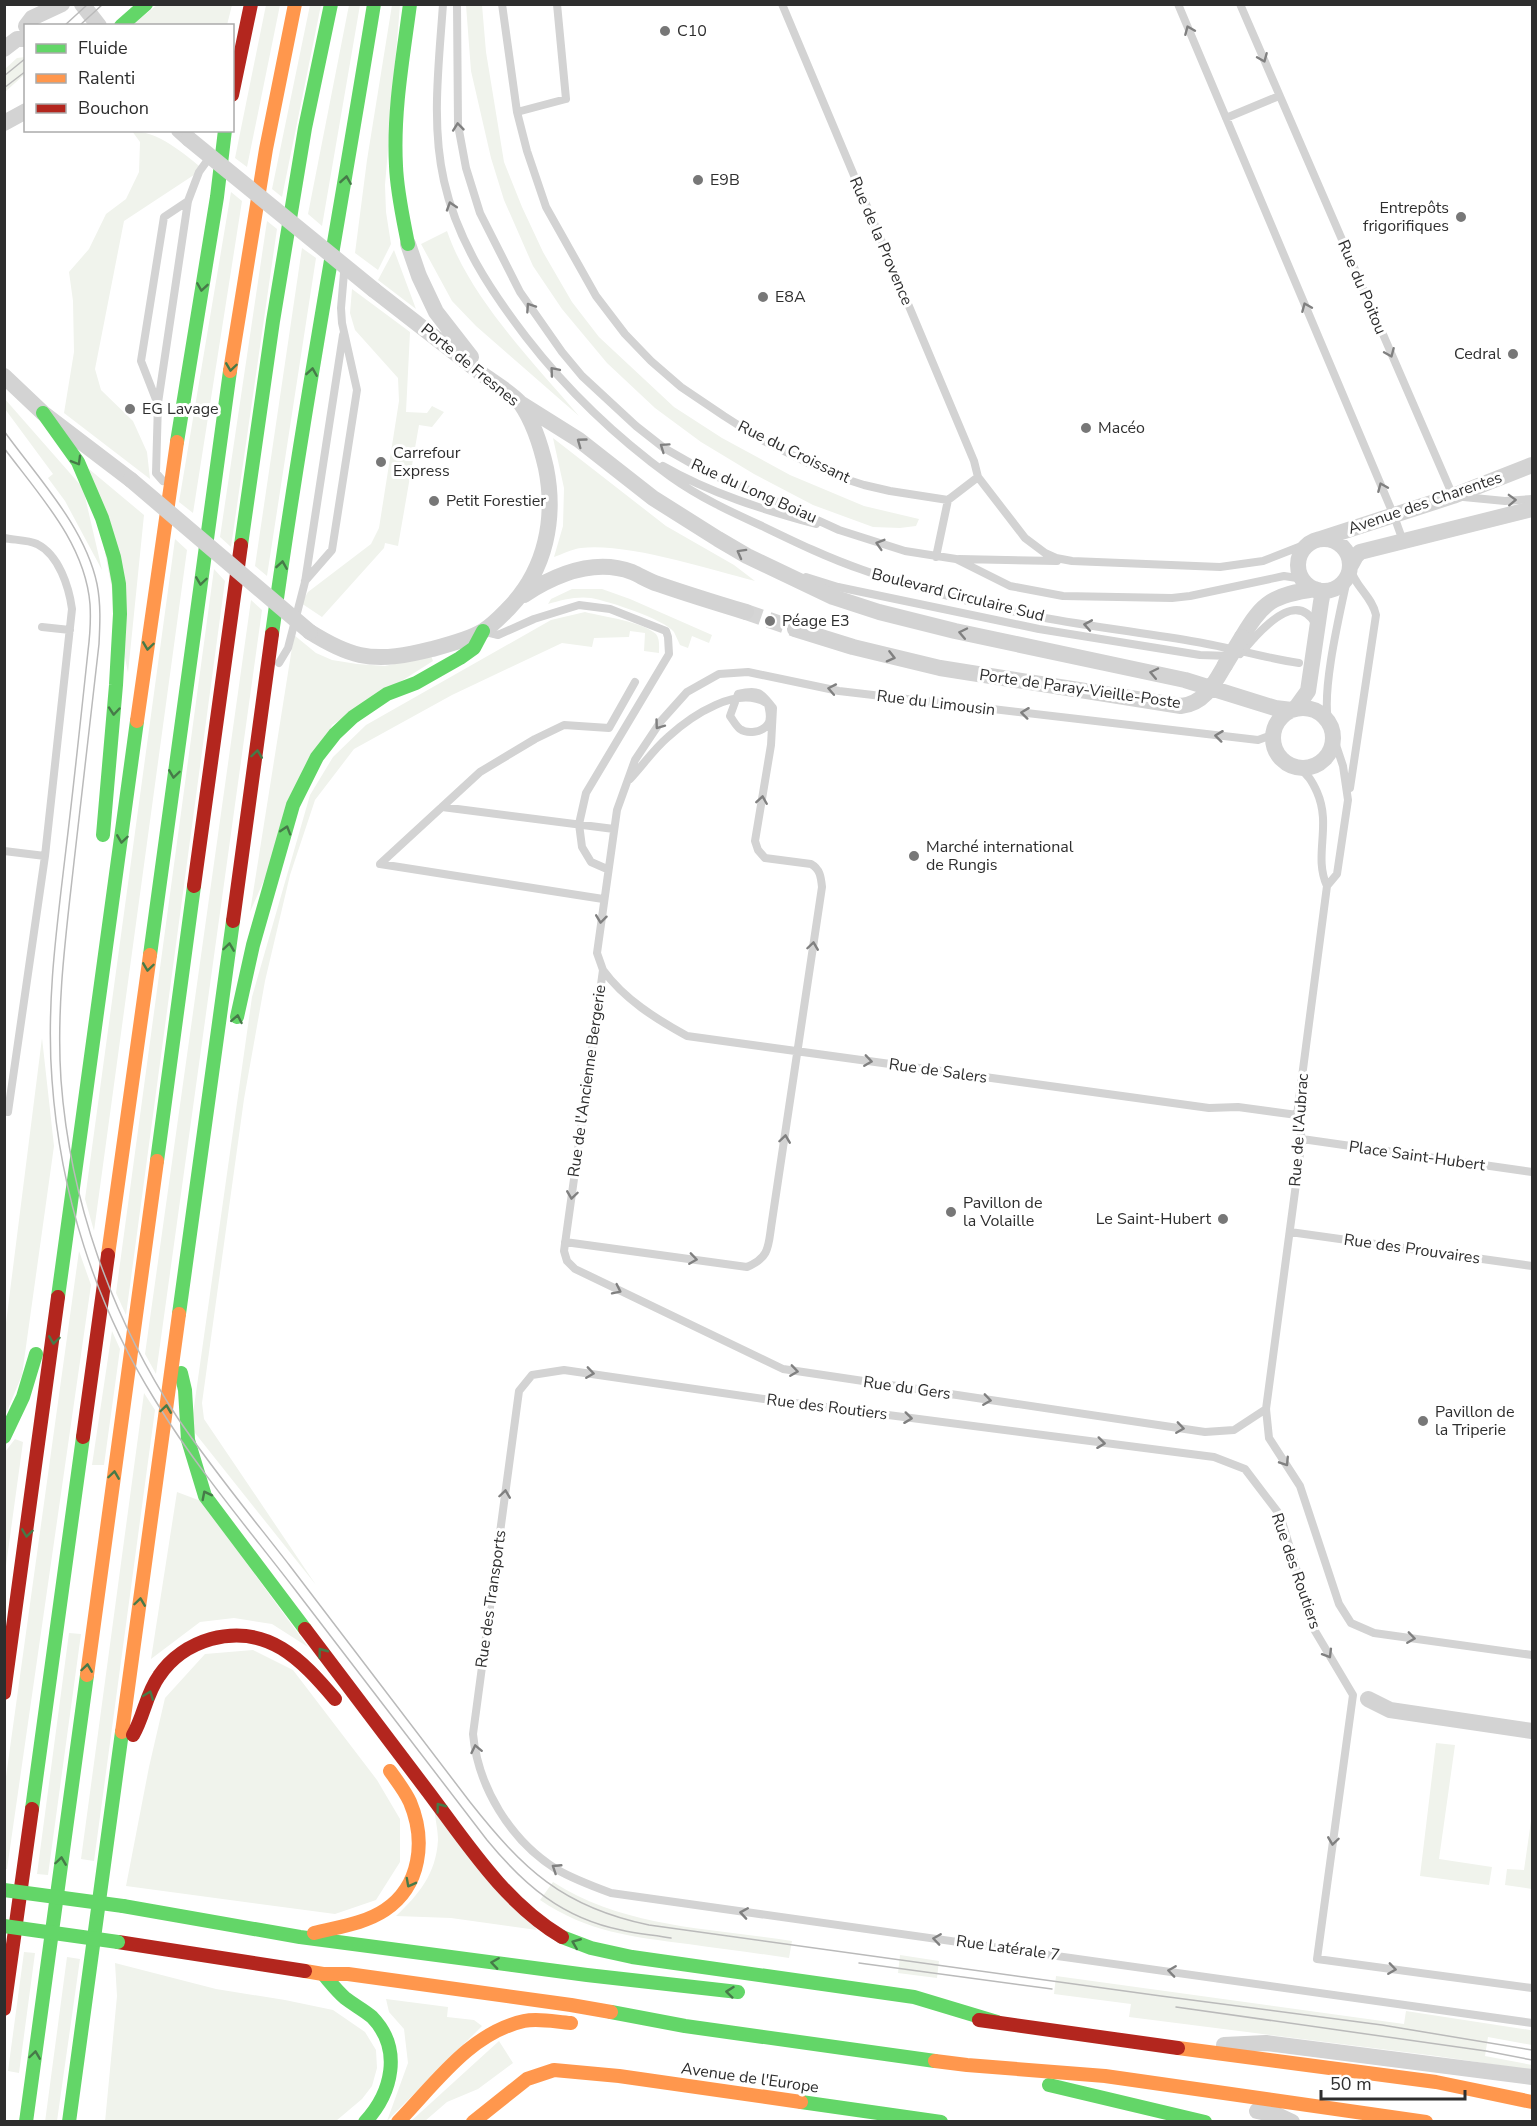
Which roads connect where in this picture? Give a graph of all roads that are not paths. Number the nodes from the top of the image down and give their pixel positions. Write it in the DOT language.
graph roads {
  1 [pos="62,4"];
  2 [pos="82,4"];
  3 [pos="146,4"];
  4 [pos="251,4"];
  5 [pos="295,4"];
  6 [pos="331,4"];
  7 [pos="374,4"];
  8 [pos="410,4"];
  9 [pos="444,4"];
  10 [pos="457,4"];
  11 [pos="502,4"];
  12 [pos="557,4"];
  13 [pos="782,4"];
  14 [pos="1178,4"];
  15 [pos="1240,4"];
  16 [pos="32,24"];
  17 [pos="97,24"];
  18 [pos="124,24"];
  19 [pos="234,85"];
  20 [pos="1279,96"];
  21 [pos="24,107"];
  22 [pos="24,112"];
  23 [pos="517,112"];
  24 [pos="1226,118"];
  25 [pos="7,122"];
  26 [pos="225,133"];
  27 [pos="184,135"];
  28 [pos="188,201"];
  29 [pos="336,238"];
  30 [pos="408,244"];
  31 [pos="343,335"];
  32 [pos="4,376"];
  33 [pos="486,377"];
  34 [pos="520,403"];
  35 [pos="158,404"];
  36 [pos="43,413"];
  37 [pos="642,454"];
  38 [pos="1533,465"];
  39 [pos="978,477"];
  40 [pos="169,490"];
  41 [pos="1453,496"];
  42 [pos="1533,499"];
  43 [pos="948,500"];
  44 [pos="1533,509"];
  45 [pos="1394,516"];
  46 [pos="839,530"];
  47 [pos="4,538"];
  48 [pos="1403,541"];
  49 [pos="1313,542"];
  50 [pos="936,557"];
  51 [pos="956,559"];
  52 [pos="1072,561"];
  53 [pos="773,569"];
  54 [pos="1349,571"];
  55 [pos="305,582"];
  56 [pos="1313,588"];
  57 [pos="518,599"];
  58 [pos="746,612"];
  59 [pos="42,627"];
  60 [pos="795,629"];
  61 [pos="70,630"];
  62 [pos="483,631"];
  63 [pos="1317,633"];
  64 [pos="1248,637"];
  65 [pos="1269,659"];
  66 [pos="1299,663"];
  67 [pos="1221,674"];
  68 [pos="636,682"];
  69 [pos="266,685"];
  70 [pos="1293,709"];
  71 [pos="1331,728"];
  72 [pos="1274,730"];
  73 [pos="635,760"];
  74 [pos="1297,767"];
  75 [pos="626,784"];
  76 [pos="1348,800"];
  77 [pos="442,807"];
  78 [pos="579,824"];
  79 [pos="614,829"];
  80 [pos="102,850"];
  81 [pos="4,851"];
  82 [pos="45,856"];
  83 [pos="607,869"];
  84 [pos="1327,886"];
  85 [pos="603,899"];
  86 [pos="94,930"];
  87 [pos="603,970"];
  88 [pos="101,996"];
  89 [pos="234,1036"];
  90 [pos="222,1097"];
  91 [pos="206,1109"];
  92 [pos="4,1111"];
  93 [pos="1297,1115"];
  94 [pos="1302,1139"];
  95 [pos="1533,1172"];
  96 [pos="1290,1232"];
  97 [pos="565,1242"];
  98 [pos="567,1262"];
  99 [pos="1533,1266"];
  100 [pos="62,1282"];
  101 [pos="175,1344"];
  102 [pos="532,1375"];
  103 [pos="1266,1409"];
  104 [pos="4,1437"];
  105 [pos="1533,1655"];
  106 [pos="4,1693"];
  107 [pos="1368,1699"];
  108 [pos="343,1709"];
  109 [pos="1533,1731"];
  110 [pos="121,1744"];
  111 [pos="380,1757"];
  112 [pos="506,1822"];
  113 [pos="4,1890"];
  114 [pos="4,1926"];
  115 [pos="336,1927"];
  116 [pos="360,1930"];
  117 [pos="300,1937"];
  118 [pos="632,1957"];
  119 [pos="613,1962"];
  120 [pos="323,1974"];
  121 [pos="1533,1988"];
  122 [pos="751,1994"];
  123 [pos="4,2009"];
  124 [pos="915,2013"];
  125 [pos="997,2022"];
  126 [pos="1533,2022"];
  127 [pos="581,2024"];
  128 [pos="604,2024"];
  129 [pos="685,2026"];
  130 [pos="1178,2048"];
  131 [pos="967,2065"];
  132 [pos="76,2076"];
  133 [pos="1533,2077"];
  134 [pos="1140,2081"];
  135 [pos="86,2101"];
  136 [pos="1533,2102"];
  137 [pos="478,2120"];
  138 [pos="26,2121"];
  139 [pos="69,2121"];
  140 [pos="365,2121"];
  141 [pos="398,2121"];
  142 [pos="941,2121"];
  143 [pos="1206,2121"];
  144 [pos="1292,2121"];
  145 [pos="1426,2121"];
  1 -- 16 [label="street"];
  2 -- 17 [label="street"];
  3 -- 18 [label="main road"];
  4 -- 19 [label="main road"];
  5 -- 123 [label="main road, one-way"];
  138 -- 6 [label="main road, one-way"];
  29 -- 7 [label="main road, one-way"];
  8 -- 30 [label="main road"];
  37 -- 9 [label="lane, one-way"];
  46 -- 10 [label="lane, Rue du Long Boiau, one-way"];
  11 -- 23 [label="lane, Rue du Croissant"];
  12 -- 23 [label="lane"];
  13 -- 39 [label="lane, Rue de la Provence"];
  24 -- 14 [label="lane, one-way"];
  15 -- 20 [label="lane, Rue du Poitou, one-way"];
  20 -- 24 [label="lane"];
  20 -- 41 [label="lane, Rue du Poitou, one-way"];
  21 -- 25 [label="street"];
  22 -- 25 [label="street"];
  23 -- 43 [label="lane, Rue du Croissant"];
  45 -- 24 [label="lane, one-way"];
  26 -- 28 [label="lane"];
  26 -- 40 [label="main road, one-way"];
  27 -- 33 [label="street, Porte de Fresnes, bridge"];
  28 -- 35 [label="lane"];
  28 -- 35 [label="lane"];
  29 -- 31 [label="lane"];
  69 -- 29 [label="main road, one-way"];
  30 -- 33 [label="street"];
  31 -- 55 [label="lane"];
  31 -- 55 [label="lane"];
  32 -- 36 [label="street, Porte de Fresnes"];
  33 -- 34 [label="street, Porte de Fresnes"];
  53 -- 34 [label="street, one-way"];
  34 -- 57 [label="street, Porte de Fresnes"];
  35 -- 40 [label="lane"];
  36 -- 62 [label="street, Porte de Fresnes, bridge"];
  36 -- 80 [label="main road, one-way"];
  37 -- 46 [label="lane"];
  65 -- 37 [label="lane, Boulevard Circulaire Sud, one-way"];
  38 -- 41 [label="street, Avenue des Charentes"];
  39 -- 43 [label="lane"];
  39 -- 52 [label="lane"];
  40 -- 88 [label="main road, one-way"];
  41 -- 42 [label="lane, one-way"];
  41 -- 45 [label="street, Avenue des Charentes"];
  43 -- 50 [label="lane"];
  44 -- 48 [label="street, Avenue des Charentes"];
  45 -- 48 [label="lane"];
  45 -- 49 [label="street, Avenue des Charentes"];
  50 -- 46 [label="lane, Rue du Long Boiau, one-way"];
  47 -- 61 [label="lane"];
  48 -- 54 [label="street, Avenue des Charentes"];
  49 -- 52 [label="lane"];
  49 -- 54 [label="street"];
  49 -- 56 [label="street"];
  50 -- 51 [label="lane, Rue du Long Boiau"];
  51 -- 52 [label="lane"];
  51 -- 56 [label="lane, Rue du Long Boiau"];
  53 -- 65 [label="lane"];
  67 -- 53 [label="street, one-way"];
  54 -- 56 [label="street, Avenue des Charentes"];
  54 -- 71 [label="lane, Rue de l'Aubrac"];
  54 -- 76 [label="lane"];
  55 -- 69 [label="lane"];
  56 -- 63 [label="street"];
  56 -- 64 [label="street, Porte de Paray-Vieille-Poste"];
  57 -- 58 [label="street"];
  57 -- 62 [label="street, Porte de Fresnes"];
  59 -- 61 [label="lane"];
  60 -- 67 [label="street, Porte de Paray-Vieille-Poste, one-way"];
  61 -- 82 [label="lane"];
  62 -- 78 [label="lane"];
  89 -- 62 [label="main road, one-way"];
  63 -- 64 [label="lane"];
  63 -- 70 [label="street"];
  64 -- 67 [label="street, Porte de Paray-Vieille-Poste, bridge"];
  65 -- 66 [label="lane, Boulevard Circulaire Sud"];
  67 -- 70 [label="street"];
  68 -- 77 [label="lane"];
  91 -- 69 [label="main road, one-way"];
  70 -- 71 [label="street"];
  70 -- 72 [label="street"];
  71 -- 74 [label="street"];
  71 -- 76 [label="lane, Rue de l'Aubrac"];
  72 -- 73 [label="lane, Rue du Limousin, one-way"];
  72 -- 74 [label="street"];
  73 -- 75 [label="lane, Rue de l'Ancienne Bergerie"];
  74 -- 84 [label="lane, Rue de l'Aubrac"];
  75 -- 79 [label="lane, Rue de l'Ancienne Bergerie"];
  97 -- 75 [label="lane, one-way"];
  76 -- 84 [label="lane, Rue de l'Aubrac"];
  77 -- 78 [label="lane"];
  77 -- 85 [label="lane"];
  78 -- 79 [label="lane"];
  78 -- 83 [label="lane"];
  79 -- 83 [label="lane, Rue de l'Ancienne Bergerie"];
  81 -- 82 [label="lane"];
  82 -- 92 [label="lane"];
  83 -- 85 [label="lane, Rue de l'Ancienne Bergerie"];
  84 -- 93 [label="lane, Rue de l'Aubrac"];
  85 -- 87 [label="lane, Rue de l'Ancienne Bergerie, one-way"];
  86 -- 88 [label="main road"];
  87 -- 93 [label="lane, Rue de Salers, one-way"];
  87 -- 97 [label="lane, Rue de l'Ancienne Bergerie, one-way"];
  88 -- 100 [label="main road"];
  90 -- 91 [label="main road"];
  91 -- 101 [label="main road"];
  93 -- 94 [label="lane, Rue de l'Aubrac"];
  94 -- 95 [label="lane, Place Saint-Hubert"];
  94 -- 96 [label="lane, Rue de l'Aubrac"];
  96 -- 99 [label="lane, Rue des Prouvaires"];
  96 -- 103 [label="lane, Rue de l'Aubrac"];
  97 -- 98 [label="lane, Rue de l'Ancienne Bergerie"];
  98 -- 103 [label="lane, Rue du Gers, one-way"];
  100 -- 104 [label="main road"];
  100 -- 106 [label="main road, one-way"];
  110 -- 101 [label="main road, one-way"];
  118 -- 101 [label="main road, one-way"];
  112 -- 102 [label="lane, Rue des Transports, one-way"];
  102 -- 121 [label="lane, Rue des Routiers, one-way"];
  103 -- 105 [label="lane, Rue de l'Aubrac, one-way"];
  107 -- 109 [label="street"];
  110 -- 108 [label="main road, one-way"];
  110 -- 132 [label="main road"];
  111 -- 115 [label="main road, one-way"];
  126 -- 112 [label="lane, Rue Latérale 7, one-way"];
  113 -- 117 [label="main road, bridge"];
  114 -- 120 [label="main road, bridge"];
  115 -- 116 [label="lane"];
  115 -- 117 [label="main road"];
  122 -- 117 [label="main road, one-way"];
  118 -- 119 [label="lane"];
  118 -- 125 [label="main road"];
  120 -- 129 [label="main road"];
  120 -- 140 [label="main road"];
  124 -- 125 [label="main road"];
  125 -- 130 [label="main road"];
  127 -- 141 [label="main road"];
  128 -- 129 [label="main road"];
  129 -- 131 [label="main road"];
  130 -- 133 [label="street"];
  130 -- 136 [label="main road"];
  131 -- 134 [label="main road"];
  131 -- 143 [label="main road"];
  132 -- 135 [label="main road"];
  132 -- 139 [label="main road"];
  134 -- 144 [label="street"];
  134 -- 145 [label="main road"];
  137 -- 142 [label="main road, Avenue de l'Europe"];
}
